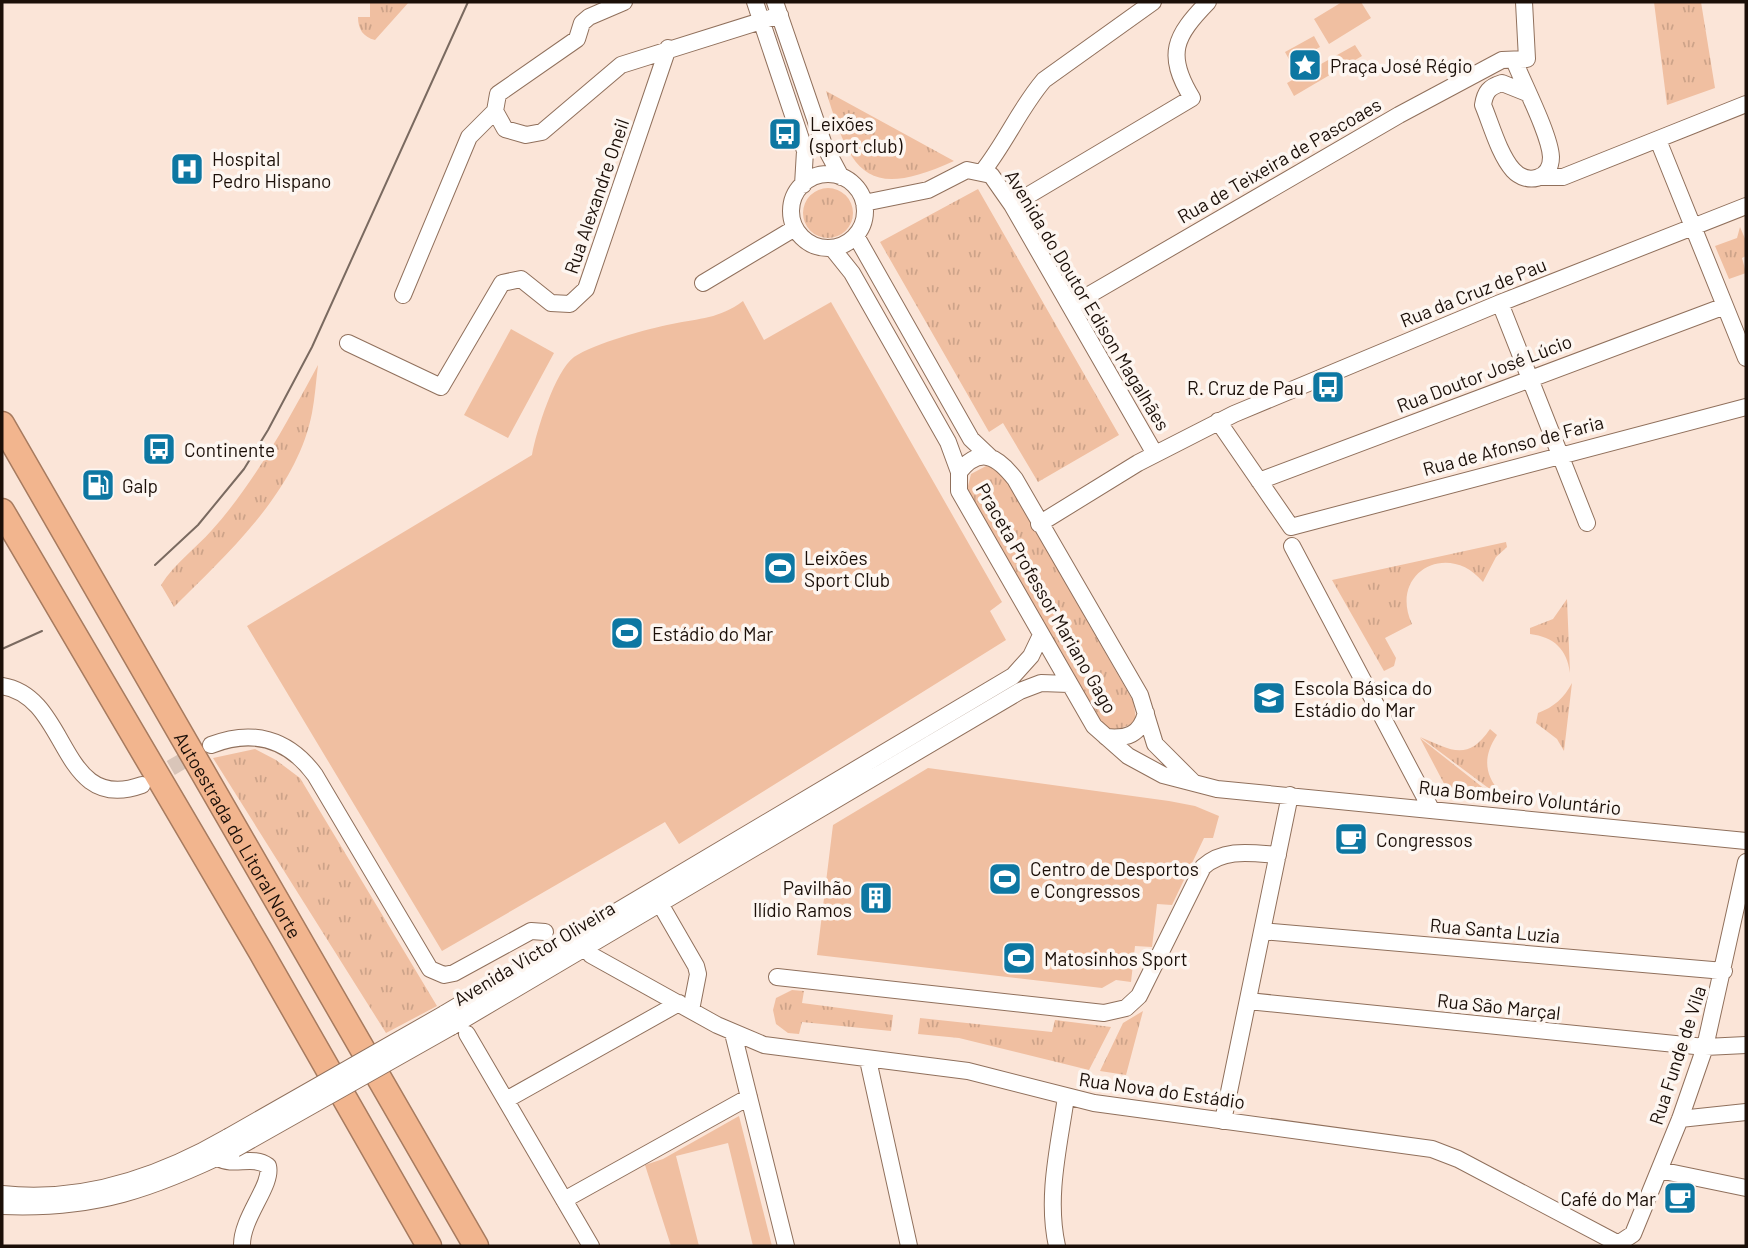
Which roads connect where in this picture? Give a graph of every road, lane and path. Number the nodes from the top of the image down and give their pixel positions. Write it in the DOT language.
graph roads {
  1 [pos="624,2"];
  2 [pos="755,2"];
  3 [pos="1153,2"];
  4 [pos="1208,2"];
  5 [pos="1524,2"];
  6 [pos="777,9"];
  7 [pos="761,22"];
  8 [pos="668,48"];
  9 [pos="1514,60"];
  10 [pos="1527,93"];
  11 [pos="1746,104"];
  12 [pos="495,111"];
  13 [pos="1658,140"];
  14 [pos="983,171"];
  15 [pos="841,177"];
  16 [pos="1539,177"];
  17 [pos="803,185"];
  18 [pos="864,202"];
  19 [pos="1012,205"];
  20 [pos="1746,206"];
  21 [pos="1693,227"];
  22 [pos="795,228"];
  23 [pos="856,236"];
  24 [pos="832,248"];
  25 [pos="703,283"];
  26 [pos="403,296"];
  27 [pos="1500,303"];
  28 [pos="1070,306"];
  29 [pos="1725,306"];
  30 [pos="348,343"];
  31 [pos="1746,358"];
  32 [pos="1530,378"];
  33 [pos="1746,407"];
  34 [pos="1219,421"];
  35 [pos="2,424"];
  36 [pos="1155,454"];
  37 [pos="1560,454"];
  38 [pos="990,457"];
  39 [pos="959,472"];
  40 [pos="1259,481"];
  41 [pos="2,511"];
  42 [pos="1587,523"];
  43 [pos="1039,524"];
  44 [pos="1292,546"];
  45 [pos="1041,635"];
  46 [pos="1069,684"];
  47 [pos="2,686"];
  48 [pos="1146,713"];
  49 [pos="1106,737"];
  50 [pos="211,745"];
  51 [pos="1194,783"];
  52 [pos="142,785"];
  53 [pos="1290,795"];
  54 [pos="1431,809"];
  55 [pos="1746,841"];
  56 [pos="1278,855"];
  57 [pos="1746,862"];
  58 [pos="655,896"];
  59 [pos="1741,919"];
  60 [pos="1262,931"];
  61 [pos="545,932"];
  62 [pos="591,955"];
  63 [pos="1724,971"];
  64 [pos="776,977"];
  65 [pos="1248,1001"];
  66 [pos="685,1007"];
  67 [pos="454,1025"];
  68 [pos="733,1033"];
  69 [pos="1746,1045"];
  70 [pos="1705,1047"];
  71 [pos="868,1060"];
  72 [pos="749,1097"];
  73 [pos="1066,1097"];
  74 [pos="394,1099"];
  75 [pos="506,1100"];
  76 [pos="345,1104"];
  77 [pos="1746,1112"];
  78 [pos="1681,1119"];
  79 [pos="1223,1121"];
  80 [pos="232,1143"];
  81 [pos="218,1158"];
  82 [pos="1660,1170"];
  83 [pos="1746,1188"];
  84 [pos="2,1194"];
  85 [pos="564,1200"];
  86 [pos="2,1206"];
  87 [pos="242,1239"];
  88 [pos="1635,1240"];
  89 [pos="1616,1244"];
  90 [pos="409,1246"];
  91 [pos="429,1246"];
  92 [pos="476,1246"];
  93 [pos="495,1246"];
  94 [pos="591,1246"];
  95 [pos="786,1246"];
  96 [pos="909,1246"];
  97 [pos="1057,1246"];
  1 -- 12 [label="street"];
  2 -- 7 [label="street"];
  3 -- 14 [label="street"];
  4 -- 19 [label="street"];
  5 -- 9 [label="street"];
  6 -- 7 [label="street"];
  6 -- 15 [label="street"];
  7 -- 8 [label="street"];
  7 -- 17 [label="street"];
  8 -- 12 [label="street"];
  8 -- 30 [label="street, Rua Alexandre Oneil"];
  9 -- 10 [label="street"];
  9 -- 28 [label="street, Rua de Teixeira de Pascoaes"];
  10 -- 16 [label="street"];
  10 -- 16 [label="street"];
  11 -- 13 [label="street"];
  12 -- 26 [label="street"];
  13 -- 16 [label="street"];
  13 -- 21 [label="street"];
  14 -- 18 [label="street"];
  14 -- 19 [label="street, Avenida do Doutor Edison Magalhães"];
  15 -- 17 [label="street"];
  15 -- 18 [label="street"];
  17 -- 22 [label="street"];
  18 -- 23 [label="street"];
  19 -- 28 [label="street, Avenida do Doutor Edison Magalhães"];
  20 -- 21 [label="street, Rua da Cruz de Pau"];
  21 -- 27 [label="street, Rua da Cruz de Pau"];
  21 -- 29 [label="street"];
  22 -- 24 [label="street"];
  22 -- 25 [label="street"];
  23 -- 24 [label="street"];
  23 -- 38 [label="street"];
  24 -- 39 [label="street"];
  27 -- 32 [label="street"];
  27 -- 34 [label="street, Rua da Cruz de Pau"];
  28 -- 36 [label="street, Avenida do Doutor Edison Magalhães"];
  29 -- 31 [label="street"];
  29 -- 32 [label="street, Rua Doutor José Lúcio"];
  32 -- 37 [label="street"];
  32 -- 40 [label="street, Rua Doutor José Lúcio"];
  33 -- 37 [label="street, Rua de Afonso de Faria"];
  34 -- 36 [label="street, Praceta Professor Mariano Gago"];
  34 -- 40 [label="street"];
  35 -- 74 [label="highway, Autoestrada do Litoral Norte"];
  36 -- 43 [label="street, Praceta Professor Mariano Gago"];
  37 -- 40 [label="street, Rua de Afonso de Faria"];
  37 -- 42 [label="street"];
  38 -- 39 [label="street, Praceta Professor Mariano Gago"];
  38 -- 43 [label="street, Praceta Professor Mariano Gago"];
  39 -- 45 [label="street, Praceta Professor Mariano Gago"];
  41 -- 76 [label="highway, Autoestrada do Litoral Norte"];
  43 -- 48 [label="street, Praceta Professor Mariano Gago"];
  44 -- 54 [label="street"];
  45 -- 46 [label="street, Praceta Professor Mariano Gago"];
  45 -- 58 [label="street, Avenida Victor Oliveira"];
  46 -- 49 [label="street, Praceta Professor Mariano Gago"];
  46 -- 58 [label="street, Avenida Victor Oliveira"];
  47 -- 52 [label="street"];
  48 -- 49 [label="street, Praceta Professor Mariano Gago"];
  48 -- 51 [label="street, Praceta Professor Mariano Gago"];
  49 -- 51 [label="street, Praceta Professor Mariano Gago"];
  50 -- 61 [label="street"];
  51 -- 53 [label="street, Praceta Professor Mariano Gago"];
  53 -- 54 [label="street, Rua Bombeiro Voluntário"];
  53 -- 56 [label="street"];
  54 -- 55 [label="street, Rua Bombeiro Voluntário"];
  56 -- 60 [label="street"];
  56 -- 64 [label="street"];
  57 -- 59 [label="street, Rua Funde de Vila"];
  58 -- 66 [label="street"];
  58 -- 67 [label="street, Avenida Victor Oliveira"];
  59 -- 63 [label="street, Rua Funde de Vila"];
  60 -- 63 [label="street, Rua Santa Luzia"];
  60 -- 65 [label="street"];
  62 -- 66 [label="street, Rua Nova do Estádio"];
  63 -- 70 [label="street, Rua Funde de Vila"];
  65 -- 70 [label="street, Rua São Marçal"];
  65 -- 79 [label="street"];
  66 -- 68 [label="street, Rua Nova do Estádio"];
  66 -- 75 [label="street"];
  67 -- 75 [label="street"];
  67 -- 80 [label="street, Avenida Victor Oliveira, bridge"];
  68 -- 71 [label="street, Rua Nova do Estádio"];
  68 -- 72 [label="street"];
  69 -- 70 [label="street, Rua São Marçal"];
  70 -- 78 [label="street, Rua Funde de Vila"];
  71 -- 73 [label="street, Rua Nova do Estádio"];
  71 -- 96 [label="street"];
  72 -- 85 [label="street"];
  72 -- 95 [label="street"];
  73 -- 79 [label="street, Rua Nova do Estádio"];
  73 -- 97 [label="street"];
  74 -- 92 [label="highway, Autoestrada do Litoral Norte"];
  74 -- 93 [label="highway"];
  75 -- 85 [label="street"];
  76 -- 90 [label="highway"];
  76 -- 91 [label="highway, Autoestrada do Litoral Norte"];
  77 -- 78 [label="street"];
  78 -- 82 [label="street, Rua Funde de Vila"];
  79 -- 89 [label="street, Rua Nova do Estádio"];
  80 -- 81 [label="street, Avenida Victor Oliveira"];
  80 -- 84 [label="street, Avenida Victor Oliveira"];
  81 -- 86 [label="street, Avenida Victor Oliveira"];
  81 -- 87 [label="street"];
  82 -- 83 [label="street"];
  82 -- 88 [label="street, Rua Funde de Vila"];
  85 -- 94 [label="street"];
  88 -- 89 [label="street, Rua Funde de Vila"];
}
